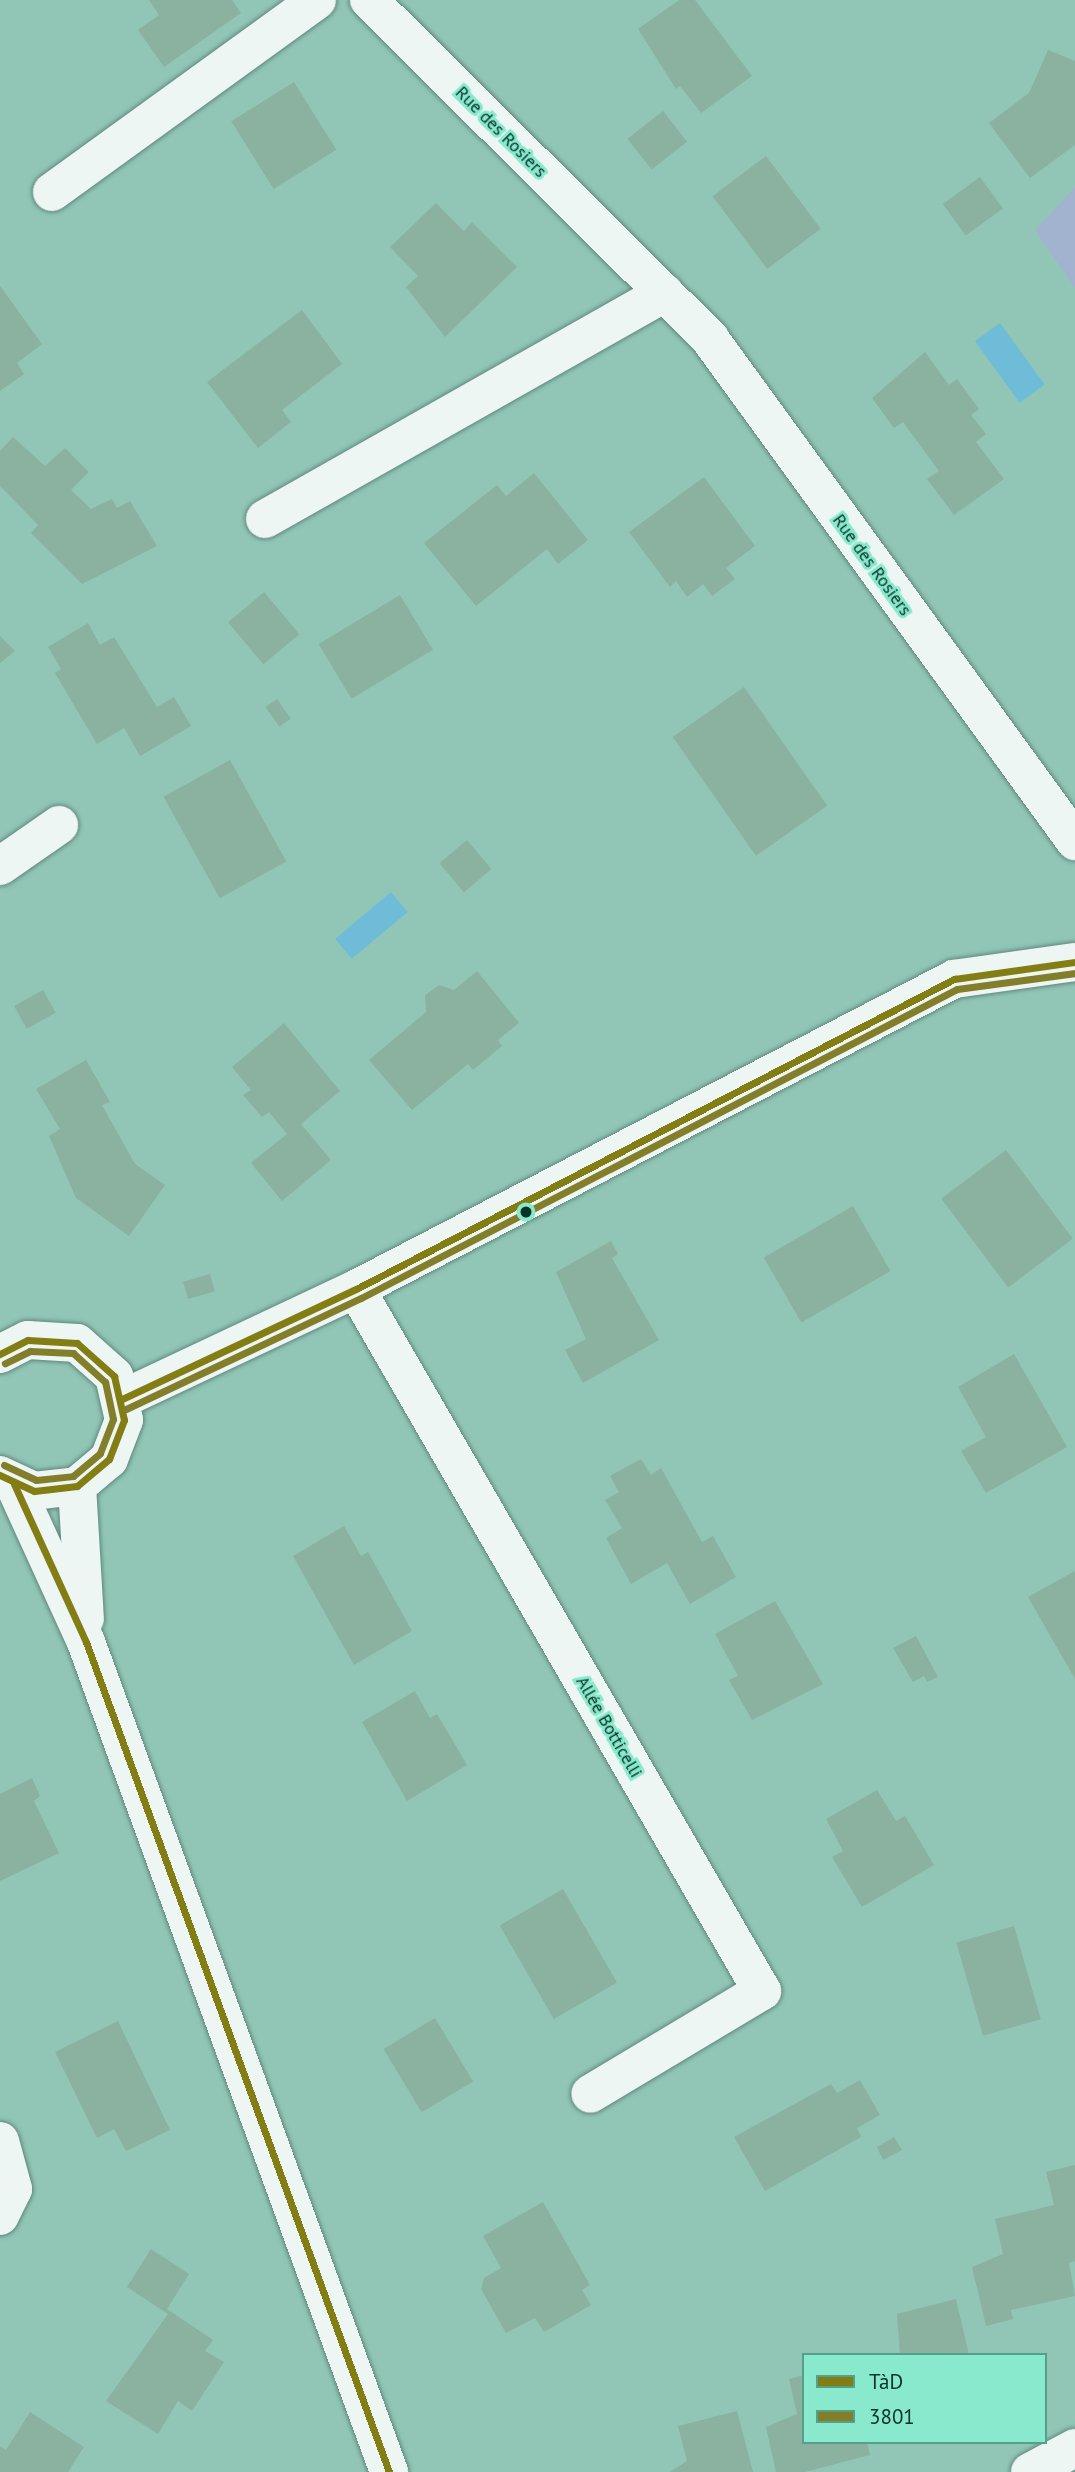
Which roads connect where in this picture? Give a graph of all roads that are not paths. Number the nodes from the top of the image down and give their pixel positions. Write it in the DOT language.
graph roads {
  1 [pos="317,0"];
  2 [pos="369,0"];
  3 [pos="52,192"];
  4 [pos="664,293"];
  5 [pos="265,519"];
  6 [pos="59,825"];
  7 [pos="1075,841"];
  8 [pos="0,866"];
  9 [pos="1075,962"];
  10 [pos="356,1289"];
  11 [pos="2,1348"];
  12 [pos="122,1399"];
  13 [pos="7,1479"];
  14 [pos="77,1486"];
  15 [pos="86,1642"];
  16 [pos="590,2094"];
  17 [pos="0,2141"];
  18 [pos="0,2217"];
  19 [pos="1075,2448"];
  20 [pos="389,2472"];
  21 [pos="1030,2472"];
  1 -- 3 [label="street"];
  2 -- 4 [label="street, Rue des Rosiers"];
  4 -- 5 [label="street"];
  4 -- 7 [label="street, Rue des Rosiers"];
  6 -- 8 [label="street"];
  9 -- 10 [label="street"];
  10 -- 12 [label="street"];
  10 -- 16 [label="street, Allée Botticelli"];
  11 -- 12 [label="street"];
  12 -- 14 [label="street"];
  13 -- 14 [label="street"];
  13 -- 15 [label="street"];
  14 -- 15 [label="street"];
  15 -- 20 [label="street"];
  17 -- 18 [label="street"];
  19 -- 21 [label="street"];
}
